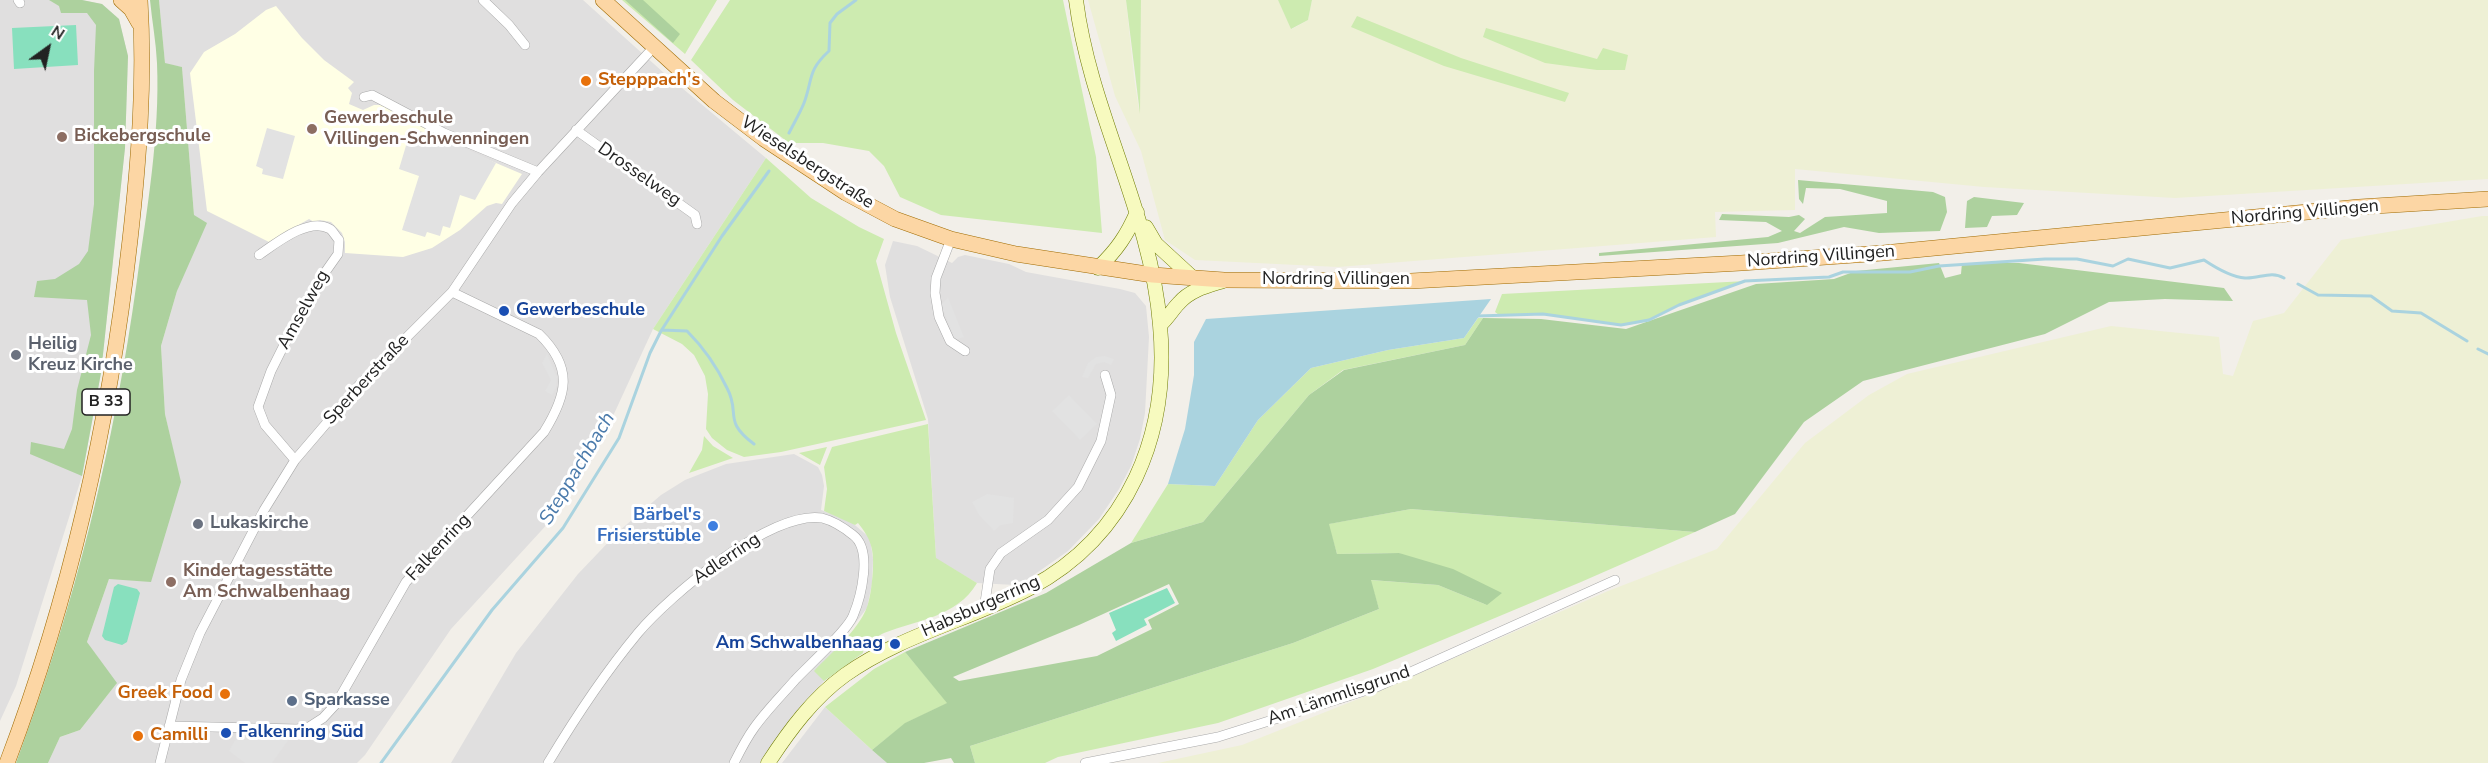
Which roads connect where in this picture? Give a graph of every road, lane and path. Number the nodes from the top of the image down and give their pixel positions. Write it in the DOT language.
graph roads {
  1 [pos="121,0"];
  2 [pos="140,0"];
  3 [pos="483,0"];
  4 [pos="603,0"];
  5 [pos="1076,0"];
  6 [pos="142,29"];
  7 [pos="525,45"];
  8 [pos="654,47"];
  9 [pos="364,97"];
  10 [pos="576,130"];
  11 [pos="538,172"];
  12 [pos="2488,199"];
  13 [pos="1137,212"];
  14 [pos="697,224"];
  15 [pos="951,238"];
  16 [pos="259,255"];
  17 [pos="1098,268"];
  18 [pos="1153,275"];
  19 [pos="1193,278"];
  20 [pos="1224,280"];
  21 [pos="452,292"];
  22 [pos="1160,325"];
  23 [pos="965,351"];
  24 [pos="1105,375"];
  25 [pos="295,460"];
  26 [pos="1615,580"];
  27 [pos="984,609"];
  28 [pos="169,726"];
  29 [pos="7,763"];
  30 [pos="160,763"];
  31 [pos="548,763"];
  32 [pos="734,763"];
  33 [pos="768,763"];
  34 [pos="1085,763"];
  1 -- 6 [label="main road"];
  2 -- 6 [label="main road, B 33"];
  3 -- 7 [label="street"];
  4 -- 8 [label="main road, Wieselsbergstraße"];
  5 -- 13 [label="street"];
  6 -- 29 [label="main road, B 33"];
  8 -- 10 [label="street, Sperberstraße"];
  8 -- 15 [label="main road, Wieselsbergstraße"];
  9 -- 11 [label="street"];
  10 -- 11 [label="street, Sperberstraße"];
  10 -- 14 [label="street, Drosselweg"];
  11 -- 21 [label="street, Sperberstraße"];
  12 -- 20 [label="main road, Nordring Villingen"];
  13 -- 17 [label="street"];
  13 -- 18 [label="street, Habsburgerring"];
  13 -- 19 [label="street"];
  15 -- 17 [label="main road, Wieselsbergstraße"];
  15 -- 23 [label="street"];
  16 -- 25 [label="street, Amselweg"];
  17 -- 18 [label="main road, Wieselsbergstraße"];
  18 -- 19 [label="main road, Nordring Villingen"];
  18 -- 22 [label="street, Habsburgerring"];
  19 -- 20 [label="main road, Nordring Villingen"];
  20 -- 22 [label="street"];
  21 -- 25 [label="street, Sperberstraße"];
  21 -- 28 [label="street, Falkenring"];
  22 -- 27 [label="street, Habsburgerring"];
  24 -- 27 [label="street"];
  25 -- 28 [label="street, Sperberstraße"];
  26 -- 34 [label="street, Am Lämmlisgrund"];
  27 -- 33 [label="street, Habsburgerring"];
  28 -- 30 [label="street, Sperberstraße"];
  31 -- 32 [label="street, Adlerring"];
}
